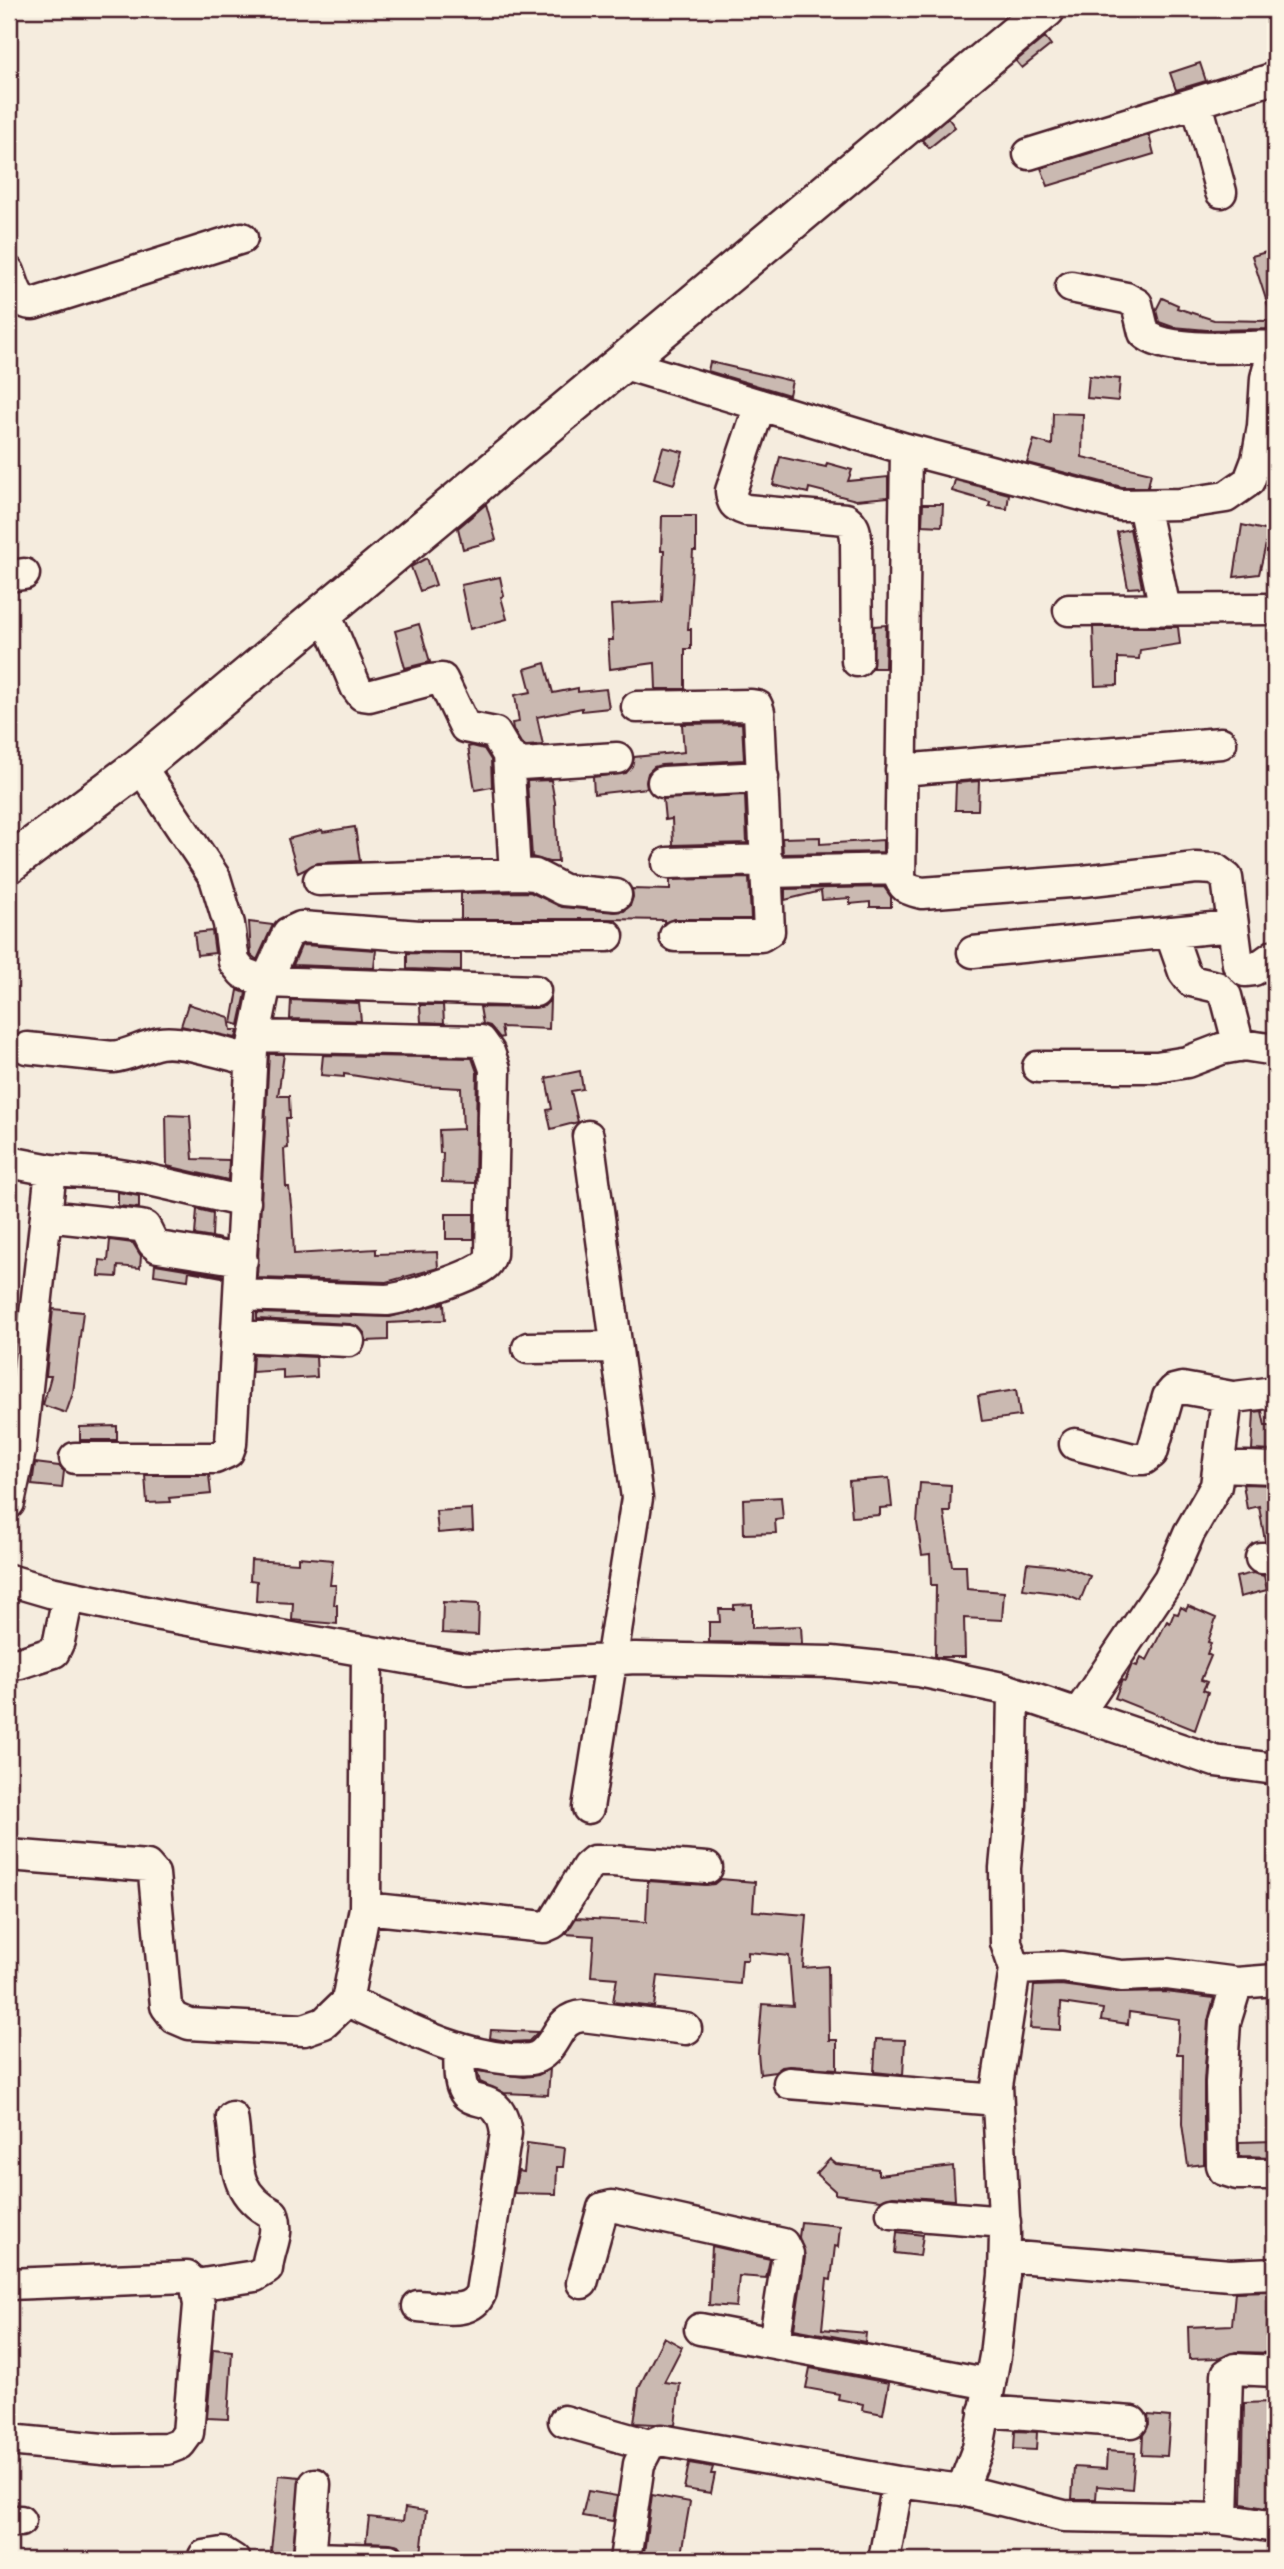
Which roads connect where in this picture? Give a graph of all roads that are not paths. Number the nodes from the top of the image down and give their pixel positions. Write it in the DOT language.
graph roads {
  1 [pos="1045,9"];
  2 [pos="1275,78"];
  3 [pos="1197,103"];
  4 [pos="1030,154"];
  5 [pos="1221,192"];
  6 [pos="243,238"];
  7 [pos="9,272"];
  8 [pos="1071,287"];
  9 [pos="1275,345"];
  10 [pos="621,363"];
  11 [pos="760,405"];
  12 [pos="906,449"];
  13 [pos="1143,505"];
  14 [pos="1275,609"];
  15 [pos="1069,610"];
  16 [pos="1165,610"];
  17 [pos="324,611"];
  18 [pos="857,661"];
  19 [pos="637,707"];
  20 [pos="1221,743"];
  21 [pos="508,755"];
  22 [pos="617,758"];
  23 [pos="139,766"];
  24 [pos="901,770"];
  25 [pos="763,778"];
  26 [pos="663,782"];
  27 [pos="668,863"];
  28 [pos="9,864"];
  29 [pos="768,866"];
  30 [pos="900,869"];
  31 [pos="515,874"];
  32 [pos="319,880"];
  33 [pos="616,895"];
  34 [pos="1232,926"];
  35 [pos="1170,932"];
  36 [pos="608,936"];
  37 [pos="675,936"];
  38 [pos="973,952"];
  39 [pos="1275,955"];
  40 [pos="266,982"];
  41 [pos="535,991"];
  42 [pos="1239,1046"];
  43 [pos="27,1048"];
  44 [pos="253,1048"];
  45 [pos="1275,1051"];
  46 [pos="1038,1067"];
  47 [pos="588,1136"];
  48 [pos="9,1162"];
  49 [pos="51,1170"];
  50 [pos="245,1202"];
  51 [pos="46,1216"];
  52 [pos="242,1260"];
  53 [pos="240,1295"];
  54 [pos="238,1336"];
  55 [pos="349,1342"];
  56 [pos="616,1347"];
  57 [pos="528,1348"];
  58 [pos="1275,1392"];
  59 [pos="1232,1398"];
  60 [pos="1075,1444"];
  61 [pos="75,1458"];
  62 [pos="1218,1466"];
  63 [pos="1275,1468"];
  64 [pos="9,1503"];
  65 [pos="9,1580"];
  66 [pos="68,1596"];
  67 [pos="367,1651"];
  68 [pos="610,1660"];
  69 [pos="9,1664"];
  70 [pos="1013,1692"];
  71 [pos="1077,1714"];
  72 [pos="1275,1769"];
  73 [pos="589,1808"];
  74 [pos="9,1855"];
  75 [pos="707,1868"];
  76 [pos="365,1908"];
  77 [pos="1015,1969"];
  78 [pos="1275,1980"];
  79 [pos="1237,1983"];
  80 [pos="347,2001"];
  81 [pos="686,2029"];
  82 [pos="459,2049"];
  83 [pos="789,2083"];
  84 [pos="998,2100"];
  85 [pos="232,2118"];
  86 [pos="1275,2174"];
  87 [pos="892,2213"];
  88 [pos="1005,2222"];
  89 [pos="1004,2256"];
  90 [pos="1275,2273"];
  91 [pos="582,2283"];
  92 [pos="9,2284"];
  93 [pos="196,2285"];
  94 [pos="418,2306"];
  95 [pos="700,2329"];
  96 [pos="774,2343"];
  97 [pos="1275,2371"];
  98 [pos="987,2397"];
  99 [pos="564,2421"];
  100 [pos="1132,2422"];
  101 [pos="9,2440"];
  102 [pos="649,2445"];
  103 [pos="898,2482"];
  104 [pos="315,2484"];
  105 [pos="962,2490"];
  106 [pos="1223,2519"];
  107 [pos="1275,2527"];
  108 [pos="204,2556"];
  109 [pos="309,2559"];
  110 [pos="234,2560"];
  111 [pos="389,2560"];
  112 [pos="625,2560"];
  113 [pos="884,2560"];
  1 -- 10 [label="main road"];
  2 -- 3 [label="street"];
  3 -- 4 [label="street"];
  3 -- 5 [label="street"];
  6 -- 7 [label="street"];
  8 -- 9 [label="street"];
  9 -- 13 [label="street"];
  10 -- 11 [label="street"];
  10 -- 17 [label="main road"];
  11 -- 12 [label="street"];
  11 -- 18 [label="street"];
  12 -- 13 [label="street"];
  12 -- 24 [label="street"];
  13 -- 16 [label="street"];
  14 -- 16 [label="street"];
  15 -- 16 [label="street"];
  17 -- 21 [label="street"];
  17 -- 23 [label="main road"];
  19 -- 25 [label="street"];
  20 -- 24 [label="street"];
  21 -- 22 [label="street"];
  21 -- 31 [label="street"];
  23 -- 28 [label="main road"];
  23 -- 40 [label="street"];
  24 -- 30 [label="street"];
  25 -- 26 [label="street"];
  25 -- 29 [label="street"];
  27 -- 29 [label="street"];
  29 -- 30 [label="street"];
  29 -- 37 [label="street"];
  30 -- 34 [label="street"];
  31 -- 32 [label="street"];
  31 -- 33 [label="street"];
  34 -- 35 [label="street"];
  34 -- 39 [label="street"];
  35 -- 38 [label="street"];
  35 -- 42 [label="street"];
  36 -- 40 [label="street"];
  40 -- 41 [label="street"];
  40 -- 44 [label="street"];
  42 -- 45 [label="street"];
  42 -- 46 [label="street"];
  43 -- 44 [label="street"];
  44 -- 50 [label="street"];
  44 -- 53 [label="street"];
  47 -- 56 [label="street"];
  48 -- 49 [label="street"];
  49 -- 50 [label="street"];
  49 -- 51 [label="street"];
  50 -- 52 [label="street"];
  51 -- 52 [label="street"];
  51 -- 64 [label="street"];
  52 -- 53 [label="street"];
  53 -- 54 [label="street"];
  54 -- 55 [label="street"];
  54 -- 61 [label="street"];
  56 -- 57 [label="street"];
  56 -- 68 [label="street"];
  58 -- 59 [label="street"];
  59 -- 60 [label="street"];
  59 -- 62 [label="street"];
  62 -- 63 [label="street"];
  62 -- 71 [label="street"];
  65 -- 66 [label="street"];
  66 -- 67 [label="street"];
  66 -- 69 [label="street"];
  67 -- 68 [label="street"];
  67 -- 76 [label="street"];
  68 -- 70 [label="street"];
  68 -- 73 [label="street"];
  70 -- 71 [label="street"];
  70 -- 77 [label="street"];
  71 -- 72 [label="street"];
  74 -- 80 [label="street"];
  75 -- 76 [label="street"];
  76 -- 80 [label="street"];
  77 -- 79 [label="street"];
  77 -- 84 [label="street"];
  78 -- 79 [label="street"];
  79 -- 86 [label="street"];
  80 -- 82 [label="street"];
  81 -- 82 [label="street"];
  82 -- 94 [label="street"];
  83 -- 84 [label="street"];
  84 -- 88 [label="street"];
  85 -- 93 [label="street"];
  87 -- 88 [label="street"];
  88 -- 89 [label="street"];
  89 -- 90 [label="street"];
  89 -- 98 [label="street"];
  91 -- 96 [label="street"];
  92 -- 93 [label="street"];
  93 -- 101 [label="street"];
  95 -- 96 [label="street"];
  96 -- 98 [label="street"];
  97 -- 106 [label="street"];
  98 -- 100 [label="street"];
  98 -- 105 [label="street"];
  99 -- 102 [label="street"];
  102 -- 103 [label="street"];
  102 -- 112 [label="street"];
  103 -- 105 [label="street"];
  103 -- 113 [label="street"];
  104 -- 109 [label="street"];
  105 -- 106 [label="street"];
  106 -- 107 [label="street"];
  108 -- 110 [label="street"];
  109 -- 111 [label="street"];
}
